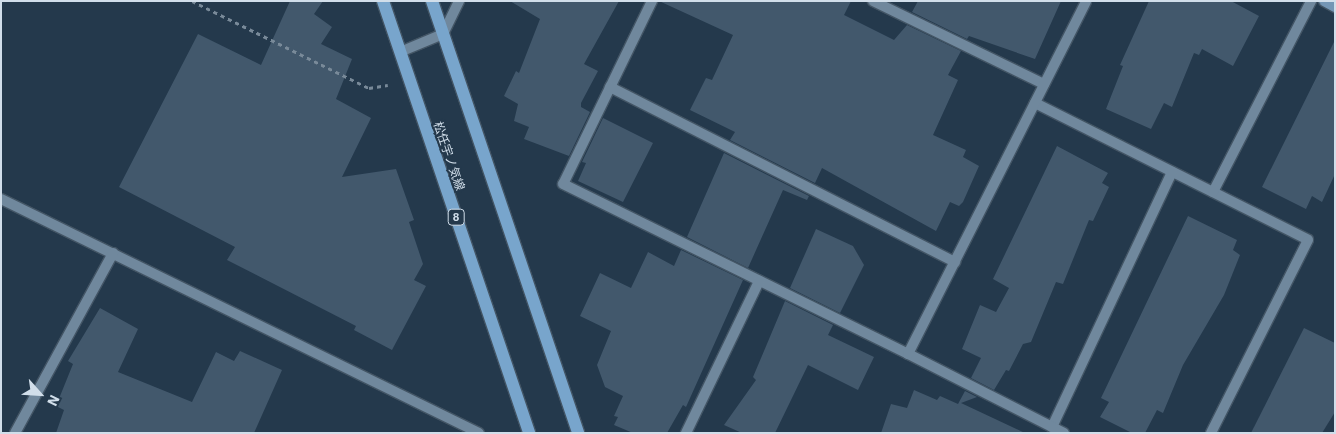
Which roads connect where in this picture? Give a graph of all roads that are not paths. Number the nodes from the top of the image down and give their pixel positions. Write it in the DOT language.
graph roads {
  1 [pos="383,1"];
  2 [pos="432,1"];
  3 [pos="459,1"];
  4 [pos="652,1"];
  5 [pos="872,1"];
  6 [pos="1086,1"];
  7 [pos="1311,1"];
  8 [pos="1324,1"];
  9 [pos="1335,7"];
  10 [pos="443,34"];
  11 [pos="400,52"];
  12 [pos="1044,84"];
  13 [pos="610,87"];
  14 [pos="1035,103"];
  15 [pos="1172,172"];
  16 [pos="1214,192"];
  17 [pos="1,199"];
  18 [pos="113,253"];
  19 [pos="955,262"];
  20 [pos="759,281"];
  21 [pos="908,354"];
  22 [pos="1052,427"];
  23 [pos="15,433"];
  24 [pos="479,433"];
  25 [pos="529,433"];
  26 [pos="578,433"];
  27 [pos="686,433"];
  28 [pos="1064,433"];
  29 [pos="1211,433"];
  1 -- 11 [label="main road, 松任宇ノ気線 / 8"];
  2 -- 10 [label="main road"];
  3 -- 10 [label="street"];
  4 -- 13 [label="street"];
  5 -- 12 [label="street"];
  6 -- 12 [label="street"];
  7 -- 16 [label="street"];
  8 -- 9 [label="street"];
  10 -- 11 [label="street"];
  10 -- 26 [label="main road"];
  11 -- 25 [label="main road, 松任宇ノ気線 / 8"];
  12 -- 14 [label="street"];
  13 -- 19 [label="street"];
  13 -- 20 [label="street"];
  14 -- 15 [label="street"];
  14 -- 19 [label="street"];
  15 -- 16 [label="street"];
  15 -- 22 [label="street"];
  16 -- 29 [label="street"];
  17 -- 18 [label="street"];
  18 -- 23 [label="street"];
  18 -- 24 [label="street"];
  19 -- 21 [label="street"];
  20 -- 21 [label="street"];
  20 -- 27 [label="street"];
  21 -- 22 [label="street"];
  22 -- 28 [label="street"];
}
